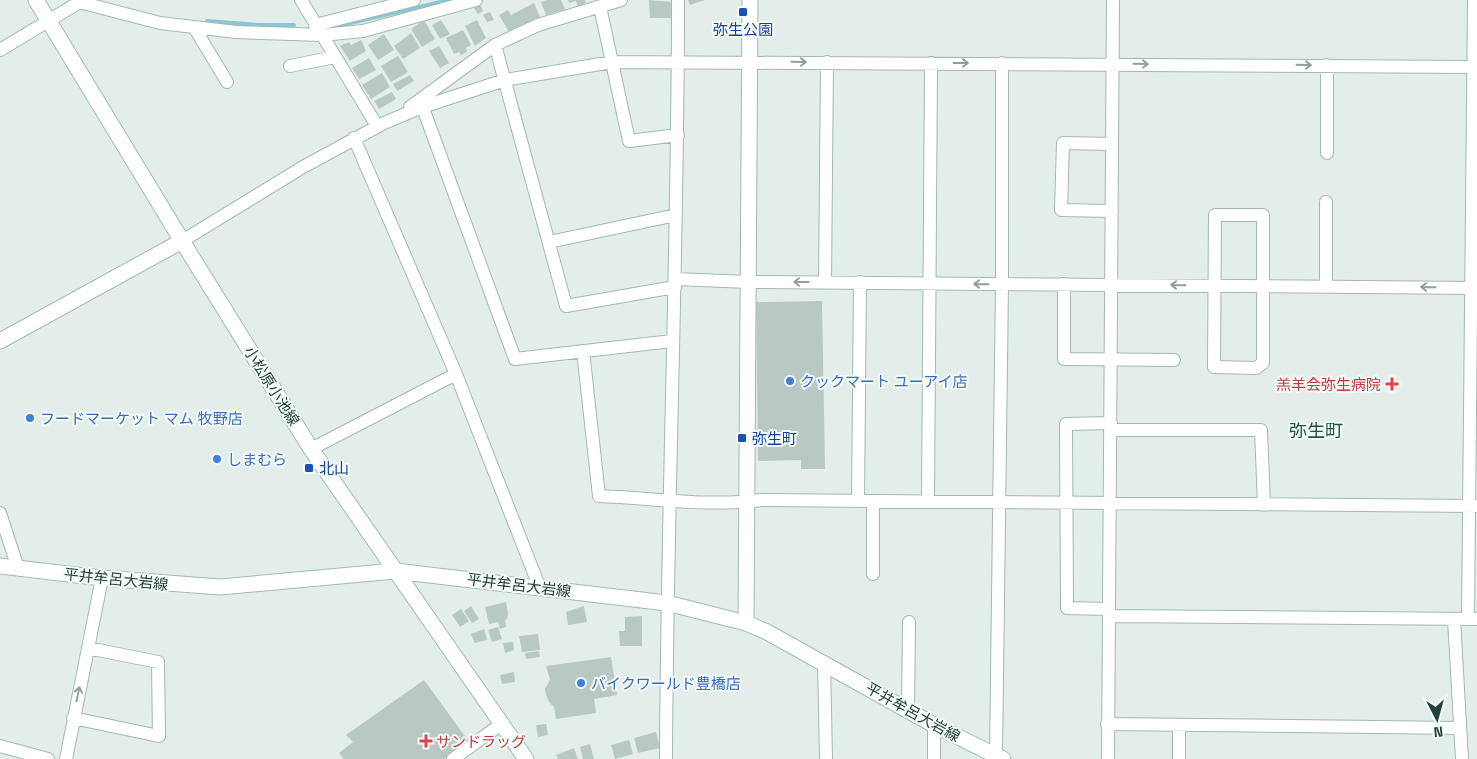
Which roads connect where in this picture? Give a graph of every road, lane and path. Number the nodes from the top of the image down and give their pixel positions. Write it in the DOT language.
graph roads {
  1 [pos="36,0"];
  2 [pos="300,0"];
  3 [pos="414,0"];
  4 [pos="476,0"];
  5 [pos="622,0"];
  6 [pos="678,0"];
  7 [pos="750,0"];
  8 [pos="1113,0"];
  9 [pos="1474,0"];
  10 [pos="81,1"];
  11 [pos="463,1"];
  12 [pos="600,7"];
  13 [pos="49,22"];
  14 [pos="194,27"];
  15 [pos="318,30"];
  16 [pos="495,44"];
  17 [pos="0,50"];
  18 [pos="335,57"];
  19 [pos="678,60"];
  20 [pos="612,62"];
  21 [pos="750,62"];
  22 [pos="826,62"];
  23 [pos="1002,63"];
  24 [pos="1112,63"];
  25 [pos="930,64"];
  26 [pos="1327,65"];
  27 [pos="290,66"];
  28 [pos="1475,66"];
  29 [pos="505,80"];
  30 [pos="226,82"];
  31 [pos="421,103"];
  32 [pos="377,126"];
  33 [pos="678,134"];
  34 [pos="354,138"];
  35 [pos="1112,144"];
  36 [pos="1327,153"];
  37 [pos="1326,202"];
  38 [pos="1112,211"];
  39 [pos="676,215"];
  40 [pos="182,241"];
  41 [pos="548,242"];
  42 [pos="749,282"];
  43 [pos="826,282"];
  44 [pos="860,282"];
  45 [pos="675,283"];
  46 [pos="930,283"];
  47 [pos="1002,284"];
  48 [pos="1064,284"];
  49 [pos="1112,285"];
  50 [pos="1213,286"];
  51 [pos="1263,286"];
  52 [pos="1326,286"];
  53 [pos="1475,288"];
  54 [pos="672,340"];
  55 [pos="0,341"];
  56 [pos="583,351"];
  57 [pos="1111,360"];
  58 [pos="1174,360"];
  59 [pos="456,374"];
  60 [pos="1111,426"];
  61 [pos="311,449"];
  62 [pos="670,500"];
  63 [pos="858,501"];
  64 [pos="874,501"];
  65 [pos="928,501"];
  66 [pos="746,502"];
  67 [pos="999,502"];
  68 [pos="1067,504"];
  69 [pos="1110,504"];
  70 [pos="1264,505"];
  71 [pos="1474,506"];
  72 [pos="0,513"];
  73 [pos="0,566"];
  74 [pos="18,568"];
  75 [pos="396,571"];
  76 [pos="873,574"];
  77 [pos="102,578"];
  78 [pos="539,586"];
  79 [pos="667,603"];
  80 [pos="1109,613"];
  81 [pos="1454,618"];
  82 [pos="1473,618"];
  83 [pos="909,622"];
  84 [pos="746,623"];
  85 [pos="88,648"];
  86 [pos="824,662"];
  87 [pos="908,710"];
  88 [pos="73,718"];
  89 [pos="500,724"];
  90 [pos="1108,724"];
  91 [pos="934,725"];
  92 [pos="1179,725"];
  93 [pos="1460,728"];
  94 [pos="0,746"];
  95 [pos="1000,757"];
  96 [pos="48,759"];
  97 [pos="66,759"];
  98 [pos="453,759"];
  99 [pos="526,759"];
  100 [pos="666,759"];
  101 [pos="826,759"];
  102 [pos="934,759"];
  103 [pos="1108,759"];
  104 [pos="1179,759"];
  105 [pos="1462,759"];
  1 -- 13 [label="main road, 小松原小池線"];
  2 -- 15 [label="street"];
  3 -- 15 [label="street"];
  4 -- 11 [label="street"];
  5 -- 12 [label="street"];
  6 -- 19 [label="street"];
  7 -- 21 [label="main road"];
  8 -- 24 [label="street"];
  9 -- 28 [label="street"];
  10 -- 13 [label="street"];
  10 -- 14 [label="street"];
  11 -- 15 [label="street"];
  12 -- 16 [label="street"];
  12 -- 20 [label="street"];
  13 -- 17 [label="street"];
  13 -- 40 [label="main road, 小松原小池線"];
  14 -- 15 [label="street"];
  14 -- 30 [label="street"];
  15 -- 18 [label="street"];
  16 -- 29 [label="street"];
  16 -- 31 [label="street"];
  18 -- 27 [label="street"];
  18 -- 32 [label="street"];
  19 -- 20 [label="street"];
  19 -- 21 [label="street"];
  19 -- 33 [label="street"];
  20 -- 29 [label="street"];
  20 -- 33 [label="street"];
  21 -- 22 [label="street, one-way"];
  21 -- 42 [label="main road"];
  22 -- 25 [label="street"];
  22 -- 43 [label="street"];
  23 -- 24 [label="street"];
  25 -- 23 [label="street, one-way"];
  23 -- 47 [label="street"];
  24 -- 26 [label="street, one-way"];
  24 -- 35 [label="street"];
  25 -- 46 [label="street"];
  26 -- 28 [label="street"];
  26 -- 36 [label="street"];
  28 -- 53 [label="street"];
  29 -- 31 [label="street"];
  29 -- 41 [label="street"];
  31 -- 32 [label="street"];
  31 -- 56 [label="street"];
  32 -- 34 [label="street"];
  33 -- 39 [label="street"];
  34 -- 40 [label="street"];
  34 -- 59 [label="street"];
  35 -- 38 [label="street"];
  35 -- 38 [label="street"];
  37 -- 52 [label="street"];
  38 -- 49 [label="street"];
  39 -- 41 [label="street"];
  39 -- 45 [label="street"];
  40 -- 55 [label="main road"];
  40 -- 61 [label="main road, 小松原小池線"];
  41 -- 45 [label="street"];
  43 -- 42 [label="street, one-way"];
  42 -- 45 [label="street"];
  42 -- 66 [label="main road"];
  43 -- 44 [label="street"];
  44 -- 46 [label="street"];
  44 -- 63 [label="street"];
  45 -- 54 [label="street"];
  47 -- 46 [label="street, one-way"];
  46 -- 65 [label="street"];
  47 -- 48 [label="street"];
  47 -- 67 [label="street"];
  48 -- 49 [label="street"];
  48 -- 57 [label="street"];
  50 -- 49 [label="street, one-way"];
  49 -- 57 [label="street"];
  50 -- 51 [label="street"];
  50 -- 51 [label="street"];
  50 -- 51 [label="street"];
  51 -- 52 [label="street"];
  53 -- 52 [label="street, one-way"];
  53 -- 71 [label="street"];
  54 -- 56 [label="street"];
  54 -- 62 [label="street"];
  56 -- 62 [label="street"];
  57 -- 58 [label="street"];
  57 -- 60 [label="street"];
  59 -- 61 [label="street"];
  59 -- 78 [label="street"];
  60 -- 68 [label="street"];
  60 -- 69 [label="street"];
  60 -- 70 [label="street"];
  61 -- 75 [label="main road, 小松原小池線"];
  62 -- 66 [label="street"];
  62 -- 79 [label="street"];
  63 -- 64 [label="street"];
  63 -- 66 [label="street"];
  64 -- 65 [label="street"];
  64 -- 76 [label="street"];
  65 -- 67 [label="street"];
  66 -- 84 [label="main road"];
  67 -- 68 [label="street"];
  67 -- 95 [label="street"];
  68 -- 69 [label="street"];
  68 -- 80 [label="street"];
  69 -- 70 [label="street"];
  69 -- 80 [label="street"];
  70 -- 71 [label="street"];
  71 -- 82 [label="street"];
  72 -- 74 [label="street"];
  73 -- 74 [label="main road, 平井牟呂大岩線"];
  74 -- 77 [label="main road, 平井牟呂大岩線"];
  75 -- 77 [label="main road, 平井牟呂大岩線"];
  75 -- 78 [label="main road, 平井牟呂大岩線"];
  75 -- 89 [label="main road, 小松原小池線"];
  77 -- 85 [label="street"];
  78 -- 79 [label="main road, 平井牟呂大岩線"];
  79 -- 84 [label="main road, 平井牟呂大岩線"];
  79 -- 100 [label="street"];
  80 -- 81 [label="street"];
  80 -- 90 [label="street"];
  81 -- 82 [label="street"];
  81 -- 93 [label="street"];
  83 -- 87 [label="street"];
  84 -- 86 [label="main road, 平井牟呂大岩線"];
  88 -- 85 [label="street, one-way"];
  85 -- 88 [label="street"];
  86 -- 87 [label="main road, 平井牟呂大岩線"];
  86 -- 101 [label="street"];
  87 -- 91 [label="main road, 平井牟呂大岩線"];
  88 -- 97 [label="street"];
  89 -- 98 [label="street"];
  89 -- 99 [label="main road, 小松原小池線"];
  90 -- 92 [label="street"];
  90 -- 103 [label="street"];
  91 -- 95 [label="main road, 平井牟呂大岩線"];
  91 -- 102 [label="street"];
  92 -- 93 [label="street"];
  92 -- 104 [label="street"];
  93 -- 105 [label="street"];
  94 -- 96 [label="street"];
}
